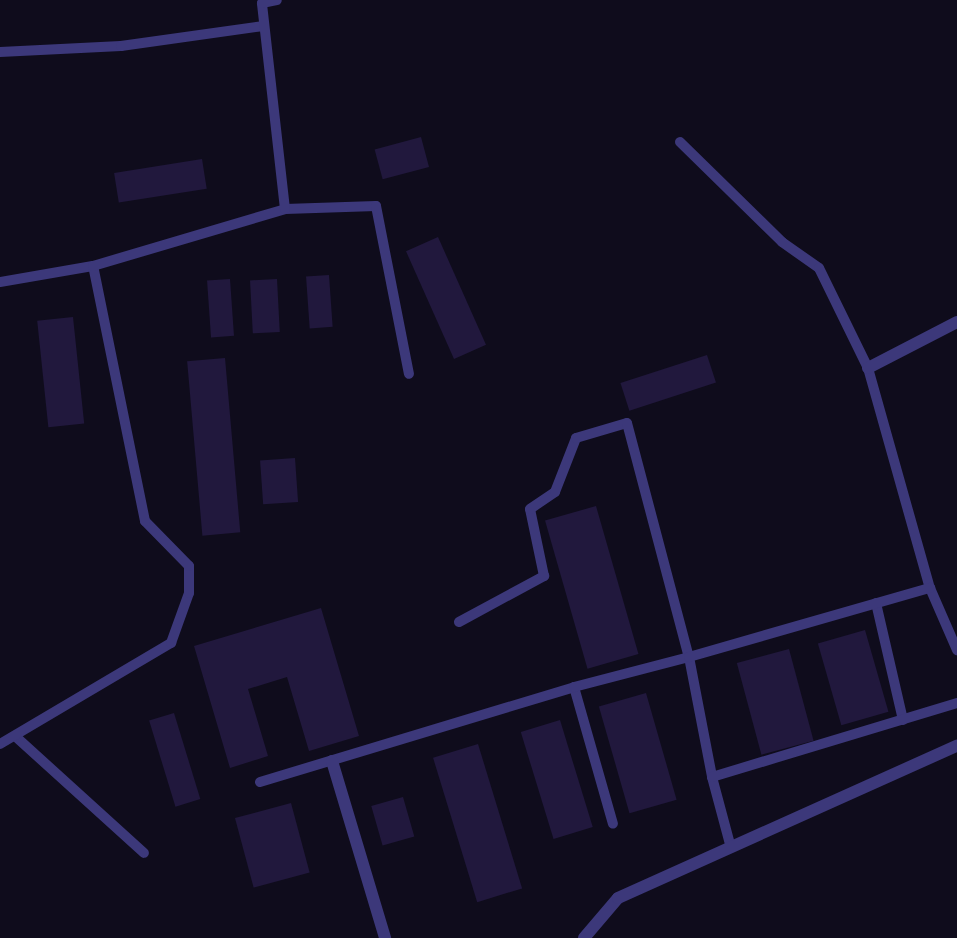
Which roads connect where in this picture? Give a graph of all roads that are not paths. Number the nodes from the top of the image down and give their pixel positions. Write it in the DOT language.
graph roads {
  1 [pos="277,0"];
  2 [pos="264,26"];
  3 [pos="0,52"];
  4 [pos="680,142"];
  5 [pos="285,209"];
  6 [pos="93,266"];
  7 [pos="0,282"];
  8 [pos="957,322"];
  9 [pos="868,368"];
  10 [pos="409,374"];
  11 [pos="930,588"];
  12 [pos="876,603"];
  13 [pos="459,622"];
  14 [pos="957,650"];
  15 [pos="689,657"];
  16 [pos="574,687"];
  17 [pos="957,703"];
  18 [pos="903,720"];
  19 [pos="15,736"];
  20 [pos="0,744"];
  21 [pos="957,746"];
  22 [pos="332,761"];
  23 [pos="712,777"];
  24 [pos="260,782"];
  25 [pos="613,824"];
  26 [pos="730,848"];
  27 [pos="144,853"];
  28 [pos="385,938"];
  29 [pos="584,938"];
  1 -- 2 [label="lane"];
  2 -- 3 [label="lane"];
  2 -- 5 [label="lane"];
  4 -- 9 [label="lane"];
  5 -- 6 [label="lane"];
  5 -- 10 [label="lane"];
  6 -- 7 [label="lane"];
  6 -- 19 [label="lane"];
  8 -- 9 [label="street"];
  9 -- 11 [label="lane"];
  11 -- 12 [label="lane"];
  11 -- 14 [label="lane"];
  12 -- 15 [label="lane"];
  12 -- 18 [label="lane"];
  13 -- 15 [label="lane"];
  15 -- 16 [label="lane"];
  15 -- 23 [label="lane"];
  16 -- 22 [label="lane"];
  16 -- 25 [label="lane"];
  17 -- 18 [label="lane"];
  18 -- 23 [label="lane"];
  19 -- 20 [label="lane"];
  19 -- 27 [label="lane"];
  21 -- 26 [label="street"];
  22 -- 24 [label="lane"];
  22 -- 28 [label="street"];
  23 -- 26 [label="lane"];
  26 -- 29 [label="street"];
}
